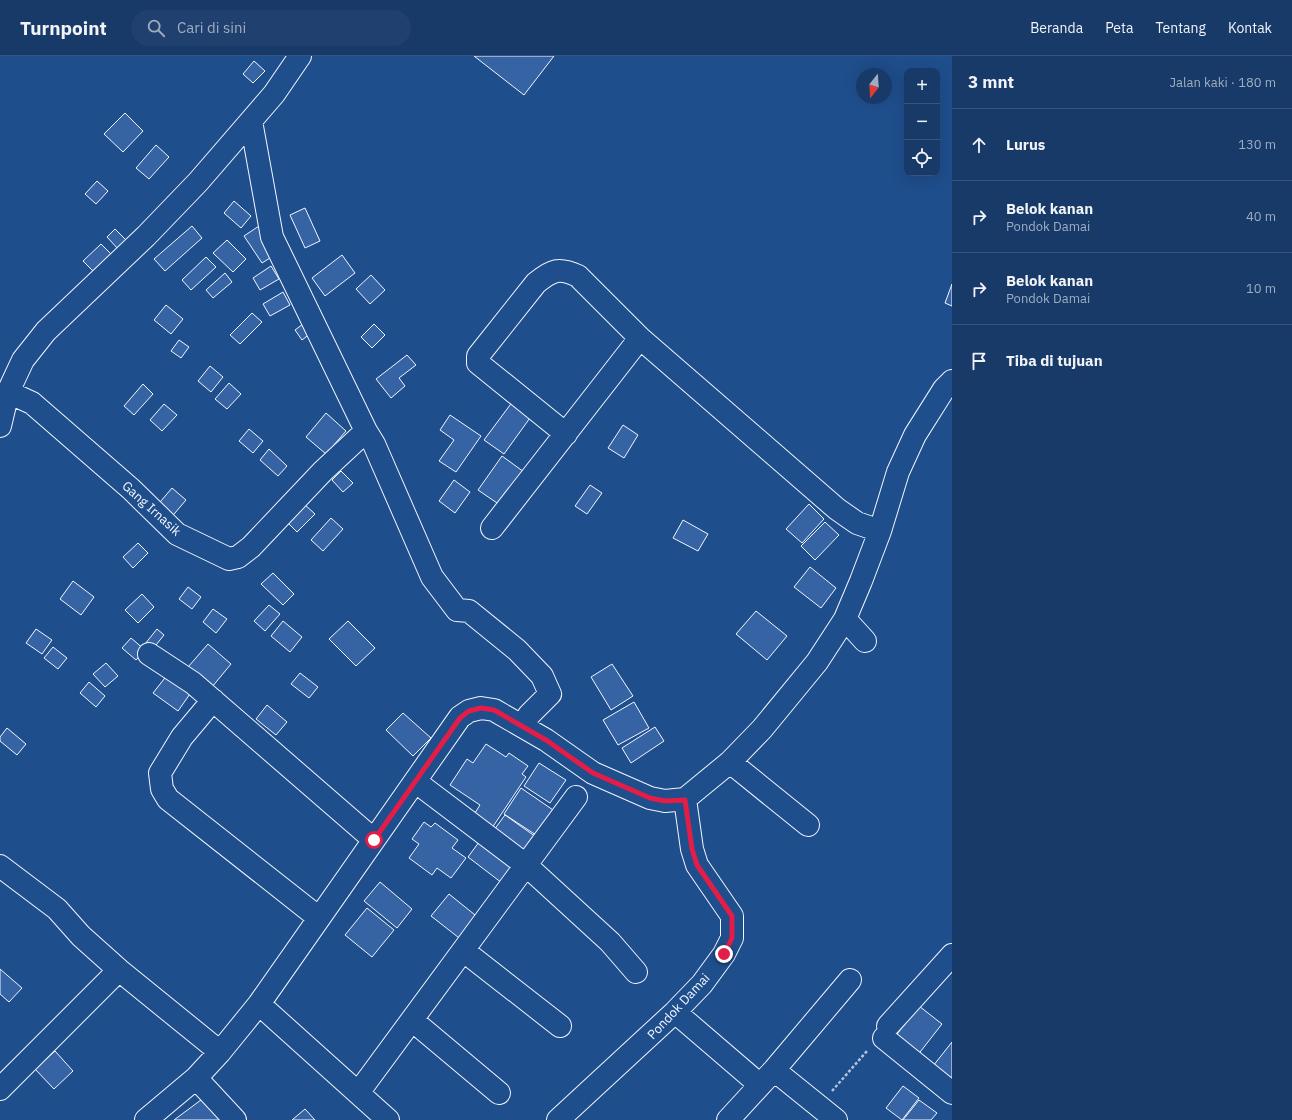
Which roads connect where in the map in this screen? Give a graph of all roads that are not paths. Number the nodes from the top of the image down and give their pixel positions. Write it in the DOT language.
graph roads {
  1 [pos="300,56"];
  2 [pos="251,121"];
  3 [pos="640,338"];
  4 [pos="952,381"];
  5 [pos="8,392"];
  6 [pos="0,426"];
  7 [pos="366,431"];
  8 [pos="566,434"];
  9 [pos="492,528"];
  10 [pos="880,531"];
  11 [pos="845,619"];
  12 [pos="865,641"];
  13 [pos="149,654"];
  14 [pos="213,700"];
  15 [pos="523,726"];
  16 [pos="730,762"];
  17 [pos="416,782"];
  18 [pos="576,797"];
  19 [pos="685,800"];
  20 [pos="808,825"];
  21 [pos="374,840"];
  22 [pos="0,866"];
  23 [pos="527,866"];
  24 [pos="318,918"];
  25 [pos="464,951"];
  26 [pos="952,955"];
  27 [pos="636,972"];
  28 [pos="114,975"];
  29 [pos="850,980"];
  30 [pos="259,1004"];
  31 [pos="675,1012"];
  32 [pos="412,1020"];
  33 [pos="560,1026"];
  34 [pos="220,1052"];
  35 [pos="767,1077"];
  36 [pos="196,1078"];
  37 [pos="0,1089"];
  38 [pos="358,1093"];
  39 [pos="499,1093"];
  40 [pos="952,1093"];
  41 [pos="146,1120"];
  42 [pos="235,1120"];
  43 [pos="388,1120"];
  44 [pos="558,1120"];
  45 [pos="728,1120"];
  46 [pos="836,1120"];
  1 -- 2 [label="street"];
  2 -- 5 [label="street"];
  2 -- 7 [label="street"];
  3 -- 8 [label="street"];
  3 -- 8 [label="street"];
  3 -- 10 [label="street"];
  4 -- 10 [label="street"];
  5 -- 6 [label="street"];
  5 -- 7 [label="street, Gang Irnasik"];
  7 -- 15 [label="street"];
  8 -- 9 [label="street"];
  10 -- 11 [label="street"];
  11 -- 12 [label="street"];
  11 -- 16 [label="street"];
  13 -- 14 [label="street"];
  14 -- 21 [label="street"];
  14 -- 24 [label="street"];
  15 -- 17 [label="street"];
  15 -- 19 [label="street"];
  16 -- 19 [label="street"];
  16 -- 20 [label="street"];
  17 -- 21 [label="street"];
  17 -- 23 [label="street"];
  18 -- 23 [label="street"];
  19 -- 31 [label="street, Pondok Damai"];
  21 -- 24 [label="street"];
  22 -- 34 [label="street"];
  23 -- 25 [label="street"];
  23 -- 27 [label="street"];
  24 -- 30 [label="street"];
  25 -- 32 [label="street"];
  25 -- 33 [label="street"];
  26 -- 40 [label="street"];
  28 -- 37 [label="street"];
  29 -- 35 [label="street"];
  30 -- 34 [label="street"];
  30 -- 38 [label="street"];
  31 -- 35 [label="street"];
  31 -- 44 [label="street, Pondok Damai"];
  32 -- 38 [label="street"];
  32 -- 39 [label="street"];
  34 -- 36 [label="street"];
  35 -- 45 [label="street"];
  35 -- 46 [label="street"];
  36 -- 41 [label="street"];
  36 -- 42 [label="street"];
  38 -- 43 [label="street"];
}
